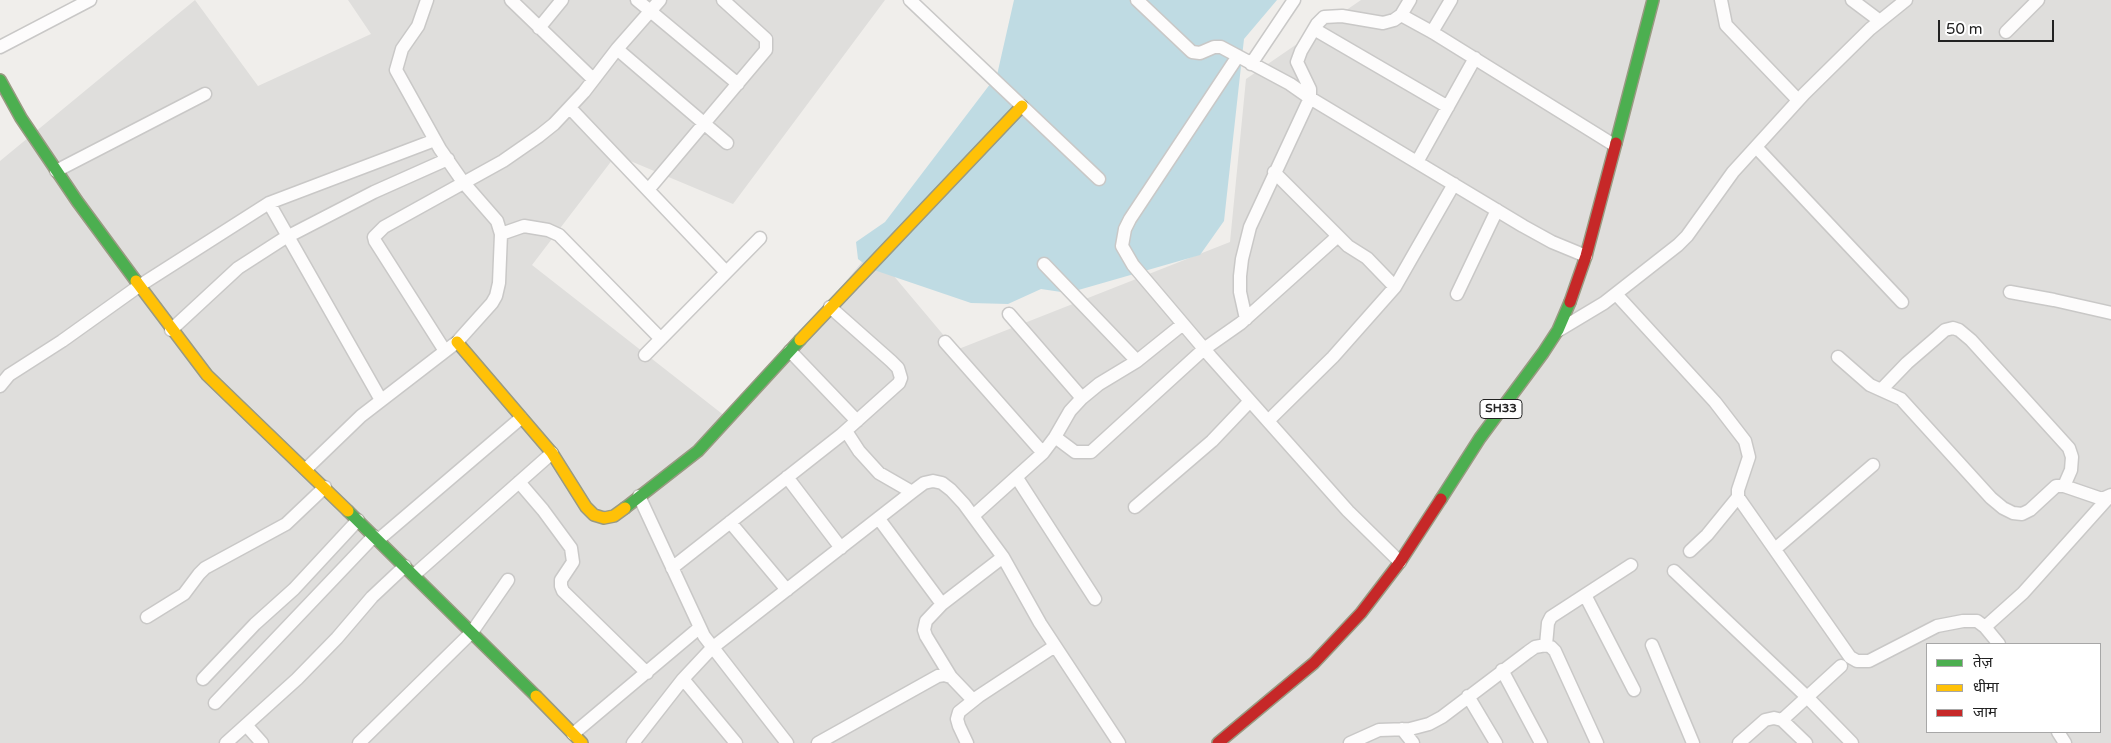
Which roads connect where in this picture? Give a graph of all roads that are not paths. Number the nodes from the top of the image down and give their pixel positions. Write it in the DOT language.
graph roads {
  1 [pos="90,0"];
  2 [pos="427,0"];
  3 [pos="511,0"];
  4 [pos="562,0"];
  5 [pos="637,0"];
  6 [pos="660,0"];
  7 [pos="723,0"];
  8 [pos="910,0"];
  9 [pos="1136,0"];
  10 [pos="1294,0"];
  11 [pos="1410,0"];
  12 [pos="1452,0"];
  13 [pos="1653,0"];
  14 [pos="1721,0"];
  15 [pos="1852,0"];
  16 [pos="1906,0"];
  17 [pos="2038,0"];
  18 [pos="650,11"];
  19 [pos="1401,15"];
  20 [pos="1880,21"];
  21 [pos="539,28"];
  22 [pos="1314,29"];
  23 [pos="1432,32"];
  24 [pos="2006,32"];
  25 [pos="0,47"];
  26 [pos="617,49"];
  27 [pos="1238,56"];
  28 [pos="1475,58"];
  29 [pos="1251,64"];
  30 [pos="593,79"];
  31 [pos="0,80"];
  32 [pos="738,84"];
  33 [pos="205,94"];
  34 [pos="1310,98"];
  35 [pos="1798,100"];
  36 [pos="1022,106"];
  37 [pos="1448,106"];
  38 [pos="570,108"];
  39 [pos="705,124"];
  40 [pos="435,140"];
  41 [pos="727,143"];
  42 [pos="1614,145"];
  43 [pos="1756,147"];
  44 [pos="448,159"];
  45 [pos="1417,162"];
  46 [pos="56,171"];
  47 [pos="1274,172"];
  48 [pos="1100,179"];
  49 [pos="463,182"];
  50 [pos="1454,184"];
  51 [pos="648,190"];
  52 [pos="269,203"];
  53 [pos="1497,210"];
  54 [pos="501,234"];
  55 [pos="287,236"];
  56 [pos="1338,236"];
  57 [pos="760,238"];
  58 [pos="1586,256"];
  59 [pos="1044,264"];
  60 [pos="726,272"];
  61 [pos="140,286"];
  62 [pos="1395,287"];
  63 [pos="2010,292"];
  64 [pos="1458,294"];
  65 [pos="1616,294"];
  66 [pos="1902,302"];
  67 [pos="830,307"];
  68 [pos="2111,313"];
  69 [pos="1009,314"];
  70 [pos="1246,319"];
  71 [pos="1183,324"];
  72 [pos="171,330"];
  73 [pos="1558,330"];
  74 [pos="661,338"];
  75 [pos="457,342"];
  76 [pos="945,342"];
  77 [pos="1204,349"];
  78 [pos="445,351"];
  79 [pos="790,351"];
  80 [pos="645,355"];
  81 [pos="1838,357"];
  82 [pos="1136,361"];
  83 [pos="0,386"];
  84 [pos="1881,390"];
  85 [pos="1082,398"];
  86 [pos="381,400"];
  87 [pos="1250,401"];
  88 [pos="521,418"];
  89 [pos="857,421"];
  90 [pos="1268,421"];
  91 [pos="846,430"];
  92 [pos="1055,437"];
  93 [pos="552,453"];
  94 [pos="1043,454"];
  95 [pos="1873,465"];
  96 [pos="306,469"];
  97 [pos="787,477"];
  98 [pos="1017,478"];
  99 [pos="519,482"];
  100 [pos="2064,486"];
  101 [pos="325,488"];
  102 [pos="912,492"];
  103 [pos="640,496"];
  104 [pos="2111,496"];
  105 [pos="1738,497"];
  106 [pos="1136,506"];
  107 [pos="973,516"];
  108 [pos="878,519"];
  109 [pos="358,520"];
  110 [pos="730,522"];
  111 [pos="376,538"];
  112 [pos="841,548"];
  113 [pos="1775,549"];
  114 [pos="1690,551"];
  115 [pos="1003,557"];
  116 [pos="1400,562"];
  117 [pos="1631,565"];
  118 [pos="405,566"];
  119 [pos="672,568"];
  120 [pos="1674,571"];
  121 [pos="414,575"];
  122 [pos="508,580"];
  123 [pos="787,590"];
  124 [pos="1585,595"];
  125 [pos="1095,599"];
  126 [pos="942,604"];
  127 [pos="147,617"];
  128 [pos="1984,627"];
  129 [pos="699,628"];
  130 [pos="472,632"];
  131 [pos="1998,643"];
  132 [pos="1546,644"];
  133 [pos="1652,645"];
  134 [pos="1055,646"];
  135 [pos="712,648"];
  136 [pos="1841,666"];
  137 [pos="1502,670"];
  138 [pos="647,673"];
  139 [pos="951,677"];
  140 [pos="203,679"];
  141 [pos="684,680"];
  142 [pos="1634,690"];
  143 [pos="1468,696"];
  144 [pos="1807,697"];
  145 [pos="973,700"];
  146 [pos="215,703"];
  147 [pos="1782,720"];
  148 [pos="246,724"];
  149 [pos="1402,729"];
  150 [pos="577,738"];
  151 [pos="226,743"];
  152 [pos="262,743"];
  153 [pos="359,743"];
  154 [pos="633,743"];
  155 [pos="736,743"];
  156 [pos="787,743"];
  157 [pos="818,743"];
  158 [pos="967,743"];
  159 [pos="1119,743"];
  160 [pos="1218,743"];
  161 [pos="1350,743"];
  162 [pos="1413,743"];
  163 [pos="1496,743"];
  164 [pos="1541,743"];
  165 [pos="1597,743"];
  166 [pos="1693,743"];
  167 [pos="1738,743"];
  168 [pos="1806,743"];
  169 [pos="1852,743"];
  1 -- 25 [label="street"];
  2 -- 40 [label="street"];
  3 -- 21 [label="street"];
  4 -- 21 [label="street"];
  5 -- 18 [label="street"];
  6 -- 18 [label="street"];
  7 -- 32 [label="street"];
  8 -- 36 [label="street"];
  9 -- 27 [label="street"];
  10 -- 29 [label="street"];
  11 -- 19 [label="street"];
  12 -- 23 [label="street"];
  13 -- 42 [label="street, SH33"];
  14 -- 35 [label="street"];
  15 -- 20 [label="street"];
  16 -- 20 [label="street"];
  17 -- 24 [label="street"];
  18 -- 26 [label="street"];
  18 -- 32 [label="street"];
  19 -- 22 [label="street"];
  19 -- 23 [label="street"];
  20 -- 35 [label="street"];
  21 -- 30 [label="street"];
  22 -- 34 [label="street"];
  22 -- 37 [label="street"];
  23 -- 28 [label="street"];
  26 -- 30 [label="street"];
  26 -- 39 [label="street"];
  27 -- 29 [label="street"];
  27 -- 71 [label="street"];
  28 -- 37 [label="street"];
  28 -- 42 [label="street"];
  29 -- 34 [label="street"];
  30 -- 38 [label="street"];
  31 -- 46 [label="street"];
  32 -- 39 [label="street"];
  33 -- 46 [label="street"];
  34 -- 45 [label="street"];
  34 -- 47 [label="street"];
  35 -- 43 [label="street"];
  36 -- 48 [label="street"];
  36 -- 67 [label="street"];
  37 -- 45 [label="street"];
  38 -- 49 [label="street"];
  38 -- 51 [label="street"];
  39 -- 41 [label="street"];
  39 -- 51 [label="street"];
  40 -- 44 [label="street"];
  40 -- 52 [label="street"];
  42 -- 58 [label="street, SH33"];
  43 -- 65 [label="street"];
  43 -- 66 [label="street"];
  44 -- 49 [label="street"];
  44 -- 55 [label="street"];
  45 -- 50 [label="street"];
  46 -- 61 [label="street"];
  47 -- 56 [label="street"];
  47 -- 70 [label="street"];
  49 -- 54 [label="street"];
  49 -- 78 [label="street"];
  50 -- 53 [label="street"];
  50 -- 62 [label="street"];
  51 -- 60 [label="street"];
  52 -- 55 [label="street"];
  52 -- 61 [label="street"];
  53 -- 58 [label="street"];
  53 -- 64 [label="street"];
  54 -- 74 [label="street"];
  54 -- 75 [label="street"];
  55 -- 72 [label="street"];
  55 -- 86 [label="street"];
  56 -- 62 [label="street"];
  56 -- 70 [label="street"];
  57 -- 60 [label="street"];
  58 -- 73 [label="street, SH33"];
  59 -- 82 [label="street"];
  60 -- 74 [label="street"];
  61 -- 72 [label="street"];
  61 -- 83 [label="street"];
  62 -- 90 [label="street"];
  63 -- 68 [label="street"];
  65 -- 73 [label="street"];
  65 -- 105 [label="street"];
  67 -- 79 [label="street"];
  67 -- 89 [label="street"];
  69 -- 85 [label="street"];
  70 -- 77 [label="street"];
  71 -- 77 [label="street"];
  71 -- 82 [label="street"];
  72 -- 96 [label="street"];
  73 -- 116 [label="street, SH33"];
  74 -- 80 [label="street"];
  75 -- 78 [label="street"];
  75 -- 88 [label="street"];
  76 -- 94 [label="street"];
  77 -- 87 [label="street"];
  77 -- 92 [label="street"];
  78 -- 86 [label="street"];
  79 -- 89 [label="street"];
  79 -- 103 [label="street"];
  81 -- 84 [label="street"];
  82 -- 85 [label="street"];
  84 -- 100 [label="street"];
  84 -- 100 [label="street"];
  85 -- 92 [label="street"];
  86 -- 96 [label="street"];
  87 -- 90 [label="street"];
  87 -- 106 [label="street"];
  88 -- 93 [label="street"];
  88 -- 111 [label="street"];
  89 -- 91 [label="street"];
  90 -- 116 [label="street"];
  91 -- 97 [label="street"];
  91 -- 102 [label="street"];
  92 -- 94 [label="street"];
  93 -- 99 [label="street"];
  93 -- 103 [label="street"];
  94 -- 98 [label="street"];
  95 -- 113 [label="street"];
  96 -- 101 [label="street"];
  97 -- 110 [label="street"];
  97 -- 112 [label="street"];
  98 -- 107 [label="street"];
  98 -- 125 [label="street"];
  99 -- 121 [label="street"];
  99 -- 138 [label="street"];
  100 -- 104 [label="street"];
  101 -- 109 [label="street"];
  101 -- 127 [label="street"];
  102 -- 107 [label="street"];
  102 -- 108 [label="street"];
  103 -- 119 [label="street"];
  104 -- 128 [label="street"];
  105 -- 113 [label="street"];
  105 -- 114 [label="street"];
  107 -- 115 [label="street"];
  108 -- 112 [label="street"];
  108 -- 126 [label="street"];
  109 -- 111 [label="street"];
  109 -- 140 [label="street"];
  110 -- 119 [label="street"];
  110 -- 123 [label="street"];
  111 -- 118 [label="street"];
  111 -- 146 [label="street"];
  112 -- 123 [label="street"];
  113 -- 128 [label="street"];
  115 -- 126 [label="street"];
  115 -- 134 [label="street"];
  116 -- 160 [label="street, SH33"];
  117 -- 124 [label="street"];
  118 -- 121 [label="street"];
  118 -- 148 [label="street"];
  119 -- 129 [label="street"];
  120 -- 144 [label="street"];
  121 -- 130 [label="street"];
  122 -- 130 [label="street"];
  123 -- 135 [label="street"];
  124 -- 132 [label="street"];
  124 -- 142 [label="street"];
  126 -- 139 [label="street"];
  128 -- 131 [label="street"];
  129 -- 135 [label="street"];
  129 -- 138 [label="street"];
  130 -- 150 [label="street"];
  130 -- 153 [label="street"];
  132 -- 137 [label="street"];
  132 -- 165 [label="street"];
  133 -- 166 [label="street"];
  134 -- 145 [label="street"];
  134 -- 159 [label="street"];
  135 -- 141 [label="street"];
  135 -- 156 [label="street"];
  136 -- 144 [label="street"];
  137 -- 143 [label="street"];
  137 -- 164 [label="street"];
  138 -- 150 [label="street"];
  139 -- 145 [label="street"];
  139 -- 157 [label="street"];
  141 -- 154 [label="street"];
  141 -- 155 [label="street"];
  143 -- 149 [label="street"];
  143 -- 163 [label="street"];
  144 -- 147 [label="street"];
  144 -- 169 [label="street"];
  145 -- 158 [label="street"];
  147 -- 167 [label="street"];
  147 -- 168 [label="street"];
  148 -- 151 [label="street"];
  148 -- 152 [label="street"];
  149 -- 161 [label="street"];
  149 -- 162 [label="street"];
}
